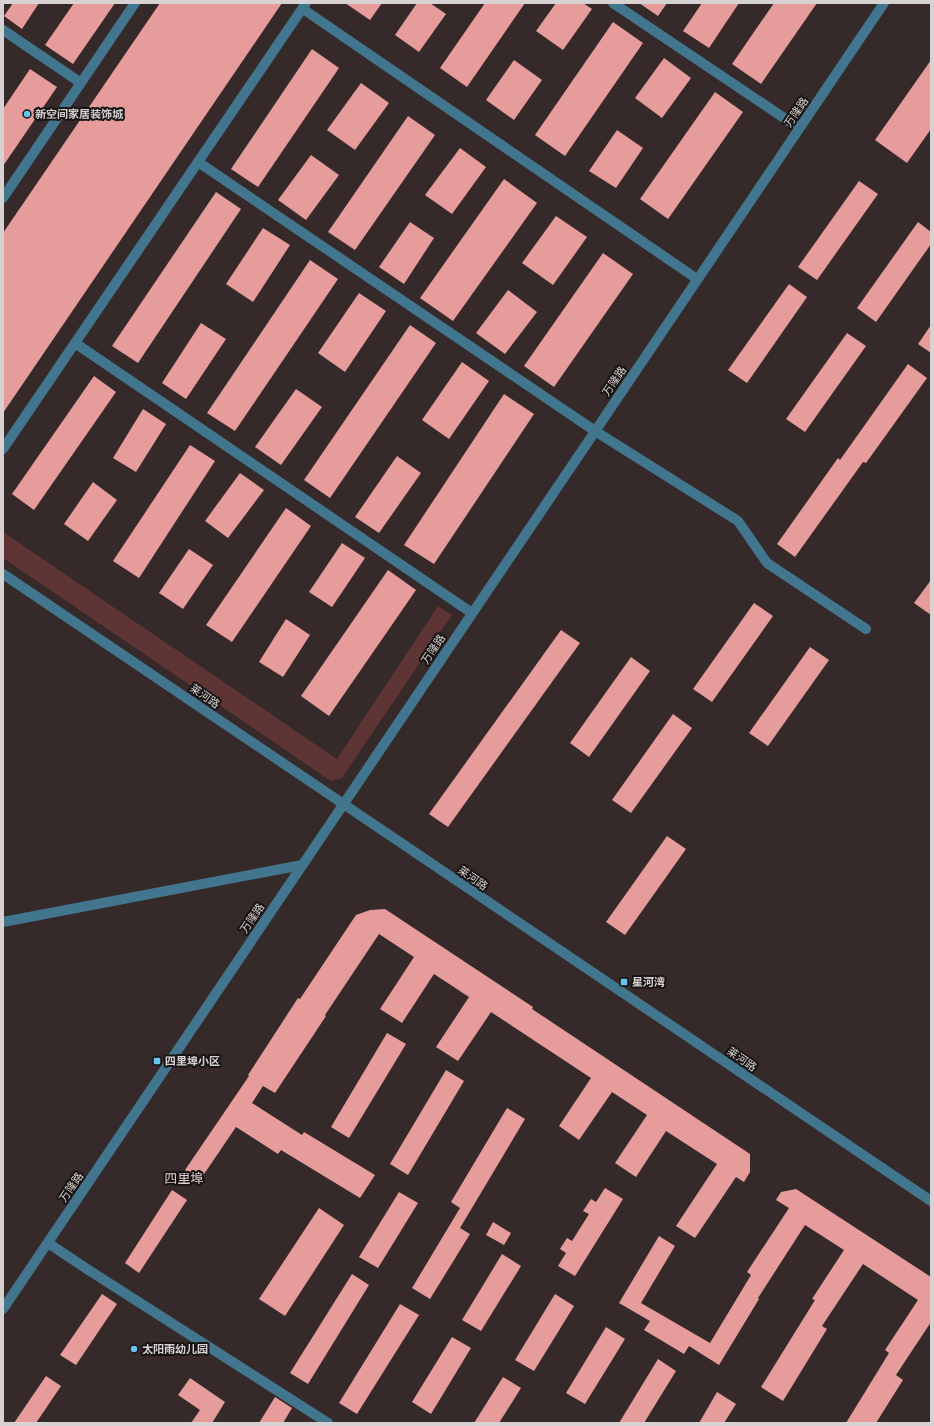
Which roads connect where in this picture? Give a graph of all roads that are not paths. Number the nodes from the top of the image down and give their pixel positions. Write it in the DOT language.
graph roads {
  1 [pos="135,3"];
  2 [pos="613,3"];
  3 [pos="884,3"];
  4 [pos="304,6"];
  5 [pos="3,30"];
  6 [pos="81,83"];
  7 [pos="799,128"];
  8 [pos="198,162"];
  9 [pos="3,198"];
  10 [pos="697,279"];
  11 [pos="75,343"];
  12 [pos="595,431"];
  13 [pos="3,449"];
  14 [pos="3,574"];
  15 [pos="472,613"];
  16 [pos="866,629"];
  17 [pos="343,804"];
  18 [pos="302,865"];
  19 [pos="3,922"];
  20 [pos="931,1201"];
  21 [pos="48,1243"];
  22 [pos="3,1309"];
  23 [pos="328,1423"];
  1 -- 6 [label="street"];
  2 -- 7 [label="street"];
  3 -- 7 [label="street, 万隆路"];
  4 -- 8 [label="street"];
  4 -- 10 [label="street"];
  5 -- 6 [label="street"];
  6 -- 9 [label="street"];
  7 -- 10 [label="street, 万隆路"];
  8 -- 11 [label="street"];
  8 -- 12 [label="street"];
  10 -- 12 [label="street, 万隆路"];
  11 -- 13 [label="street"];
  11 -- 15 [label="street"];
  12 -- 15 [label="street, 万隆路"];
  12 -- 16 [label="street"];
  14 -- 17 [label="street, 莱河路"];
  15 -- 17 [label="street, 万隆路"];
  17 -- 18 [label="street, 万隆路"];
  17 -- 20 [label="street, 莱河路"];
  18 -- 19 [label="street"];
  18 -- 21 [label="street, 万隆路"];
  21 -- 22 [label="street, 万隆路"];
  21 -- 23 [label="street"];
}
